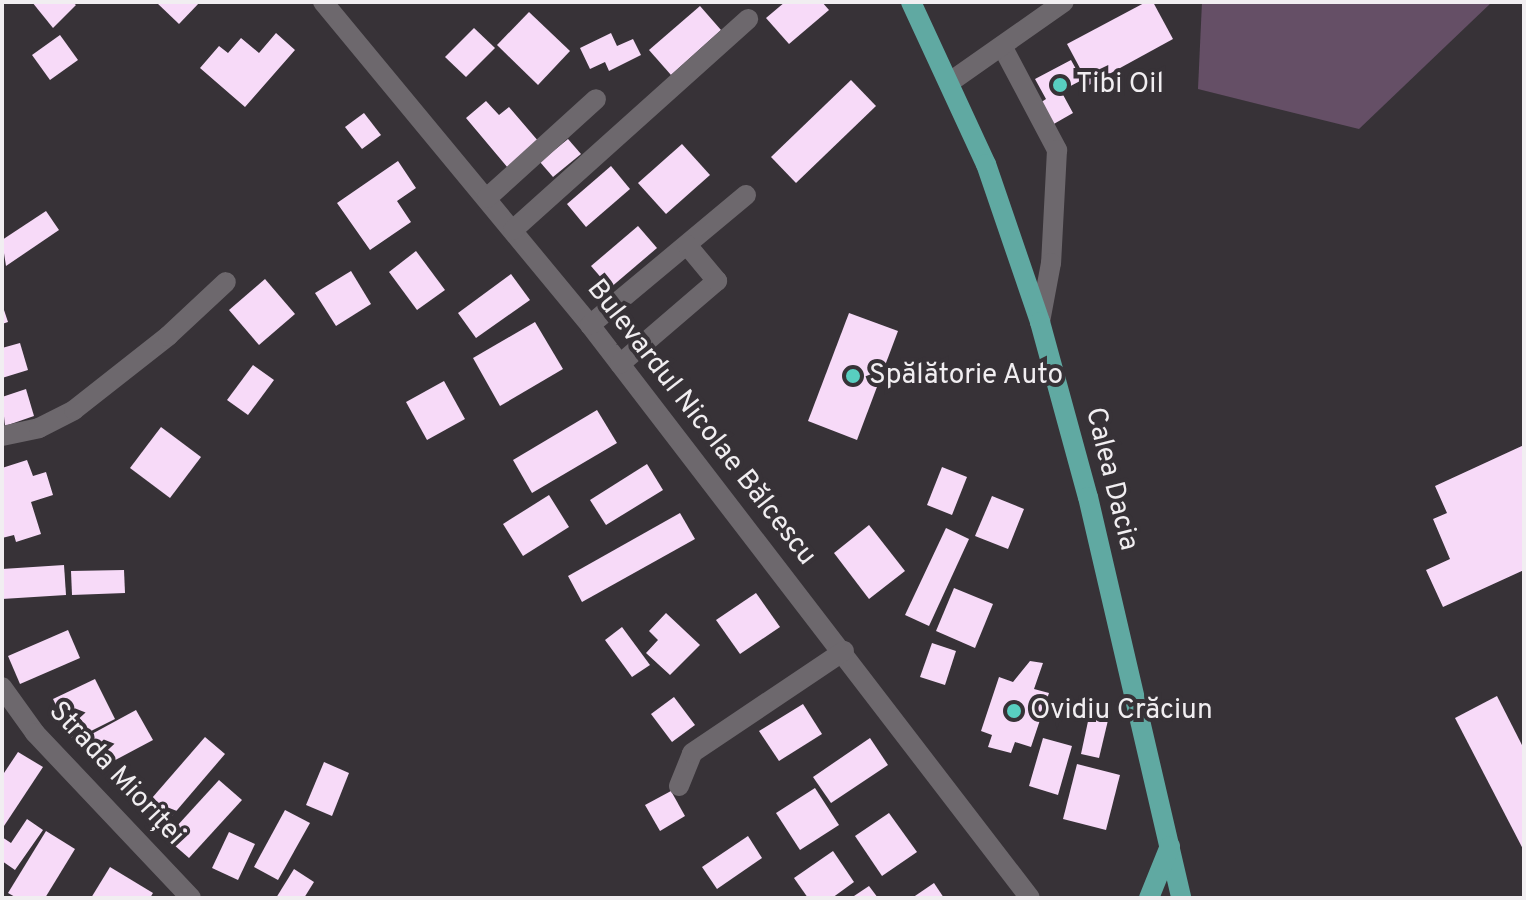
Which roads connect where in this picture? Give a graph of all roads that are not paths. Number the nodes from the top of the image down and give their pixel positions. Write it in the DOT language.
graph roads {
  1 [pos="323,2"];
  2 [pos="911,2"];
  3 [pos="1064,2"];
  4 [pos="748,19"];
  5 [pos="1002,46"];
  6 [pos="950,82"];
  7 [pos="596,99"];
  8 [pos="746,195"];
  9 [pos="487,198"];
  10 [pos="513,230"];
  11 [pos="687,245"];
  12 [pos="226,282"];
  13 [pos="1040,322"];
  14 [pos="590,325"];
  15 [pos="620,364"];
  16 [pos="2,436"];
  17 [pos="844,651"];
  18 [pos="2,687"];
  19 [pos="679,786"];
  20 [pos="1170,846"];
  21 [pos="191,898"];
  22 [pos="1030,898"];
  23 [pos="1149,898"];
  24 [pos="1181,898"];
  25 [pos="1189,898"];
  1 -- 9 [label="street, Bulevardul Nicolae Bălcescu"];
  2 -- 6 [label="main road, Calea Dacia"];
  3 -- 5 [label="street"];
  4 -- 10 [label="street"];
  5 -- 6 [label="street"];
  5 -- 13 [label="street"];
  6 -- 13 [label="main road, Calea Dacia"];
  7 -- 9 [label="street"];
  8 -- 11 [label="street"];
  9 -- 10 [label="street, Bulevardul Nicolae Bălcescu"];
  10 -- 14 [label="street, Bulevardul Nicolae Bălcescu"];
  11 -- 14 [label="street"];
  11 -- 15 [label="street"];
  12 -- 16 [label="street"];
  13 -- 20 [label="main road, Calea Dacia"];
  14 -- 15 [label="street, Bulevardul Nicolae Bălcescu"];
  15 -- 17 [label="street, Bulevardul Nicolae Bălcescu"];
  17 -- 19 [label="street"];
  17 -- 22 [label="street, Bulevardul Nicolae Bălcescu"];
  18 -- 21 [label="street, Strada Mioriței"];
  20 -- 23 [label="main road"];
  20 -- 24 [label="main road, Calea Dacia"];
  20 -- 25 [label="main road"];
}
